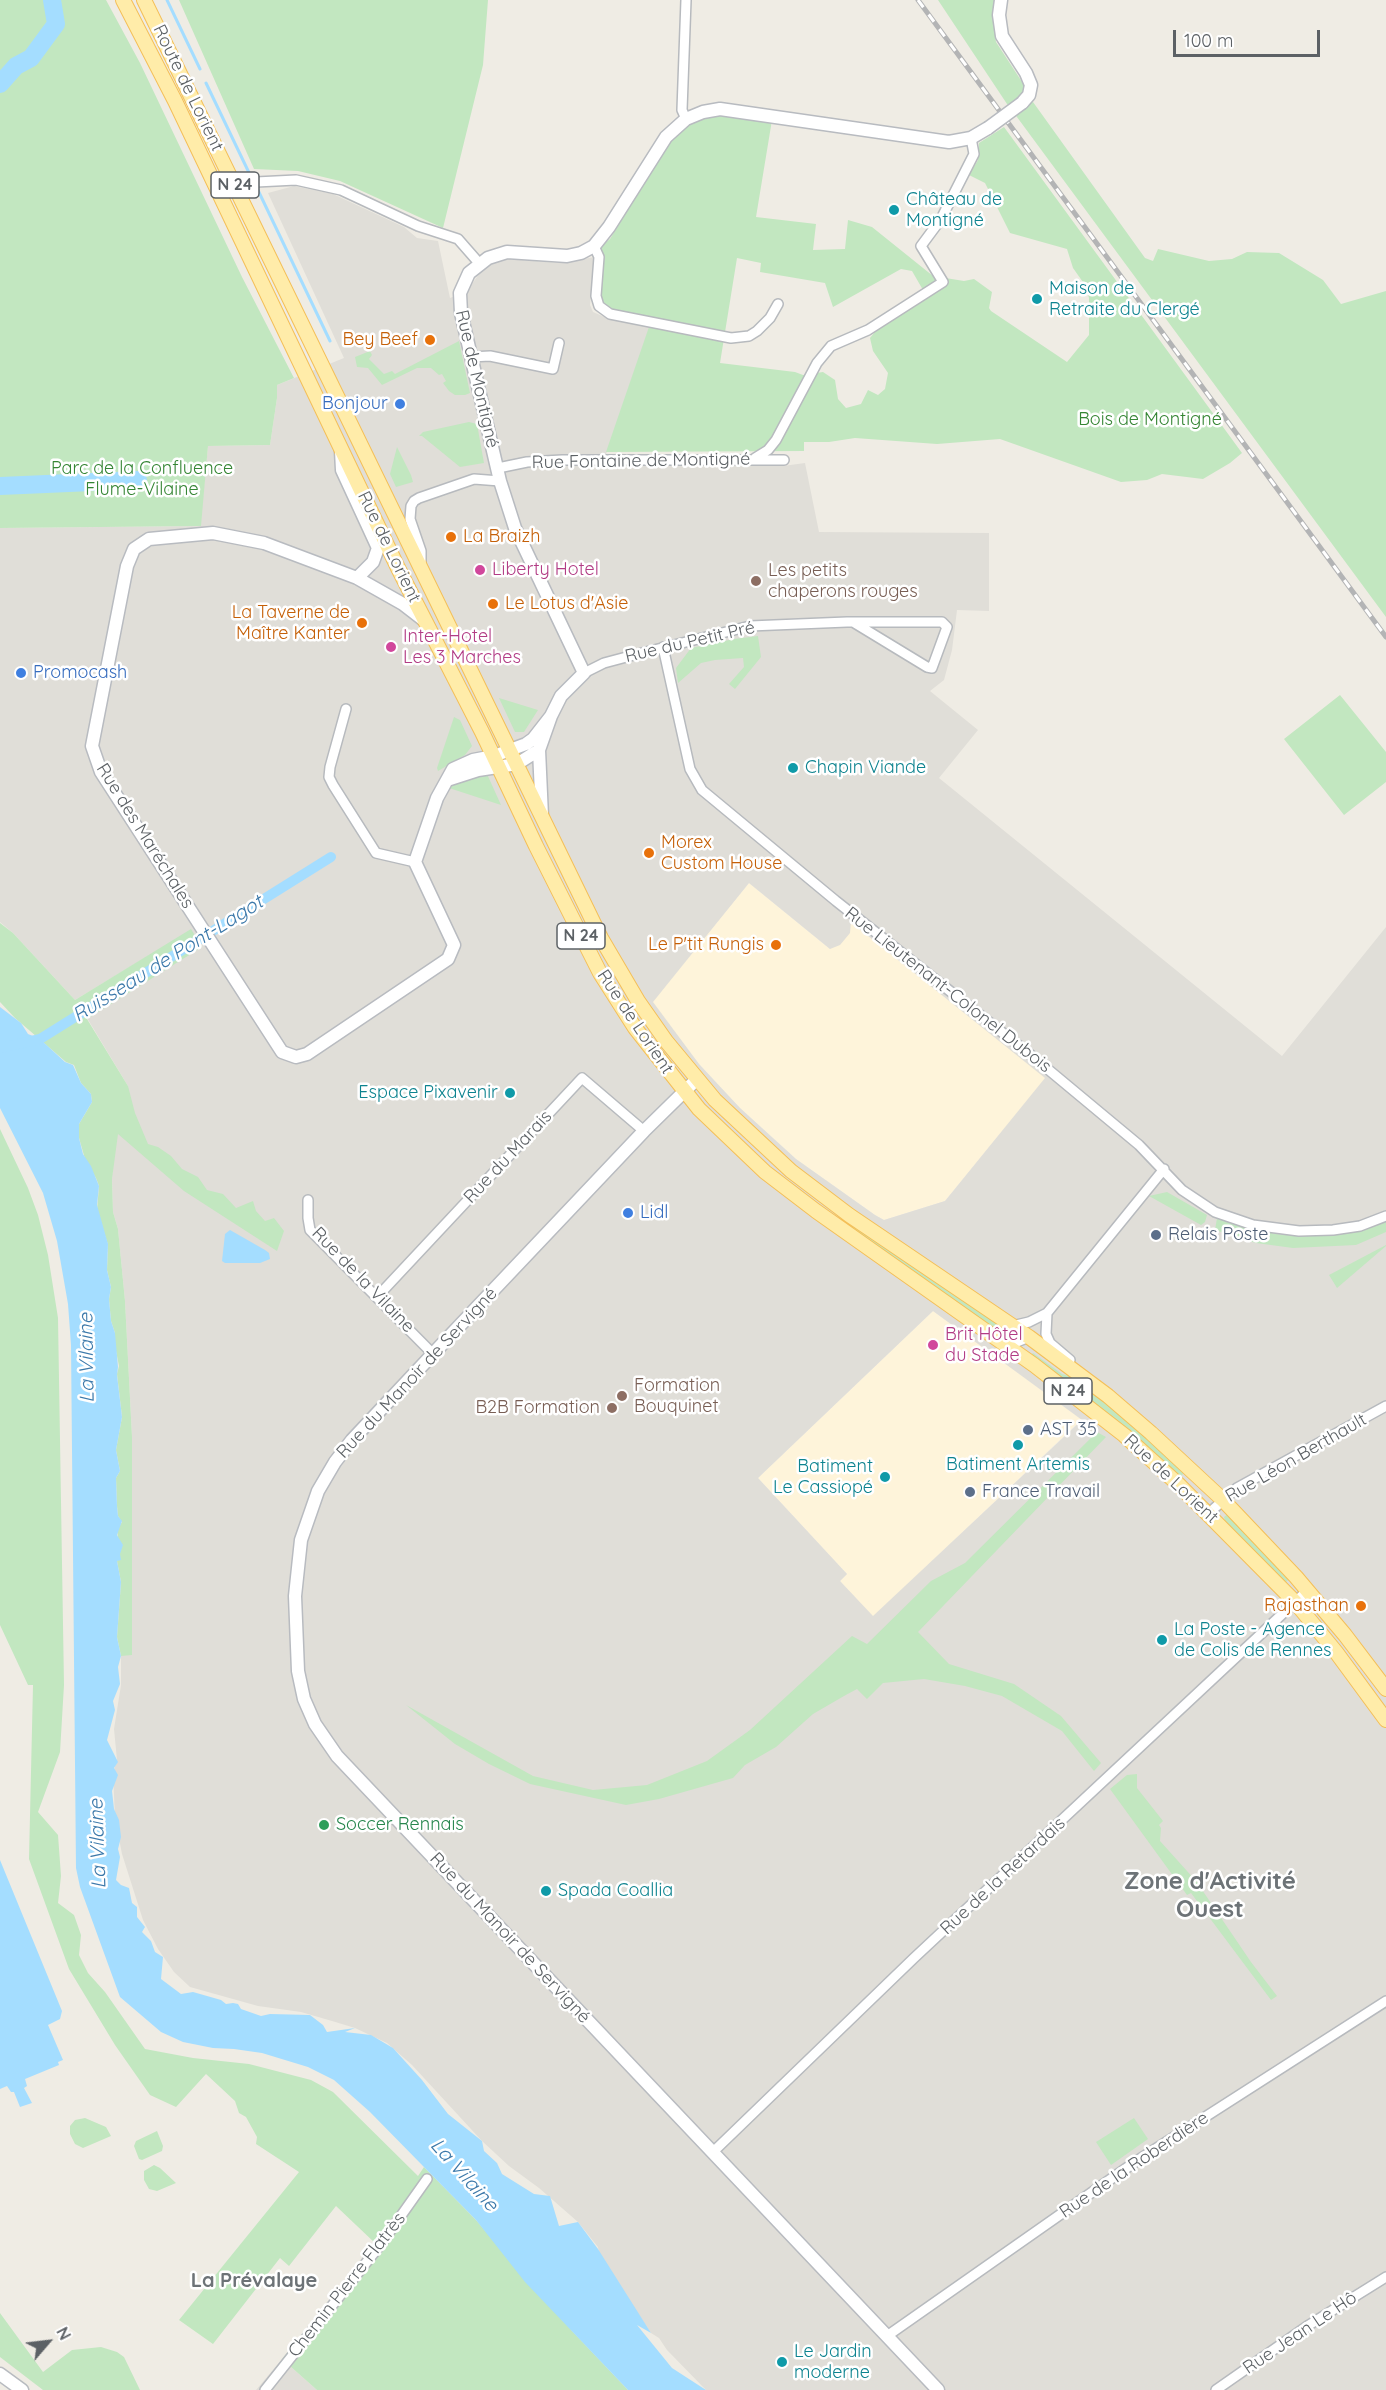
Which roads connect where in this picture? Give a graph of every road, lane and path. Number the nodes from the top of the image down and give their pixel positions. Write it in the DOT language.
graph roads {
  1 [pos="123,0"];
  2 [pos="144,0"];
  3 [pos="686,0"];
  4 [pos="1001,0"];
  5 [pos="686,119"];
  6 [pos="971,138"];
  7 [pos="256,183"];
  8 [pos="594,246"];
  9 [pos="479,264"];
  10 [pos="778,304"];
  11 [pos="287,336"];
  12 [pos="558,343"];
  13 [pos="471,357"];
  14 [pos="325,372"];
  15 [pos="341,446"];
  16 [pos="755,458"];
  17 [pos="784,460"];
  18 [pos="499,475"];
  19 [pos="421,570"];
  20 [pos="357,578"];
  21 [pos="425,621"];
  22 [pos="854,622"];
  23 [pos="663,647"];
  24 [pos="584,673"];
  25 [pos="346,709"];
  26 [pos="551,716"];
  27 [pos="510,750"];
  28 [pos="539,750"];
  29 [pos="496,762"];
  30 [pos="518,764"];
  31 [pos="542,818"];
  32 [pos="415,862"];
  33 [pos="601,938"];
  34 [pos="586,945"];
  35 [pos="697,1079"];
  36 [pos="684,1092"];
  37 [pos="644,1131"];
  38 [pos="1164,1169"];
  39 [pos="308,1200"];
  40 [pos="849,1215"];
  41 [pos="1386,1216"];
  42 [pos="837,1226"];
  43 [pos="378,1296"];
  44 [pos="1047,1313"];
  45 [pos="1012,1326"];
  46 [pos="1029,1337"];
  47 [pos="1008,1346"];
  48 [pos="433,1354"];
  49 [pos="1108,1396"];
  50 [pos="1386,1406"];
  51 [pos="1222,1499"];
  52 [pos="1209,1513"];
  53 [pos="1308,1590"];
  54 [pos="1295,1602"];
  55 [pos="1386,1689"];
  56 [pos="1386,1720"];
  57 [pos="1386,2001"];
  58 [pos="713,2152"];
  59 [pos="428,2179"];
  60 [pos="1386,2277"];
  61 [pos="887,2336"];
  62 [pos="0,2374"];
  63 [pos="22,2390"];
  64 [pos="265,2390"];
  65 [pos="938,2390"];
  66 [pos="1216,2390"];
  1 -- 11 [label="main road, Route de Lorient / N 24"];
  2 -- 14 [label="main road, Route de Lorient / N 24"];
  3 -- 5 [label="street"];
  4 -- 6 [label="street, bridge"];
  5 -- 6 [label="street"];
  5 -- 8 [label="street"];
  6 -- 16 [label="street"];
  7 -- 9 [label="street"];
  8 -- 9 [label="street"];
  8 -- 10 [label="street"];
  9 -- 13 [label="street, Rue de Montigné"];
  11 -- 15 [label="main road, Rue de Lorient / N 24"];
  12 -- 13 [label="street"];
  13 -- 18 [label="street, Rue de Montigné"];
  14 -- 19 [label="main road, Rue de Lorient / N 24"];
  15 -- 20 [label="street"];
  15 -- 21 [label="main road, Rue de Lorient / N 24"];
  16 -- 17 [label="street, Rue Fontaine de Montigné"];
  16 -- 18 [label="street, Rue Fontaine de Montigné"];
  18 -- 19 [label="street, Rue Fontaine de Montigné"];
  18 -- 24 [label="street, Rue de Montigné"];
  19 -- 27 [label="main road, Rue de Lorient / N 24"];
  20 -- 21 [label="street, Rue des Maréchales"];
  20 -- 32 [label="street, Rue des Maréchales"];
  21 -- 29 [label="main road, Rue de Lorient / N 24"];
  22 -- 22 [label="street, Rue du Petit Pré"];
  22 -- 23 [label="street, Rue du Petit Pré"];
  23 -- 24 [label="street, Rue du Petit Pré"];
  23 -- 38 [label="street, Rue Lieutenant-Colonel Dubois"];
  24 -- 26 [label="street, Rue du Petit Pré"];
  25 -- 32 [label="street"];
  26 -- 27 [label="street, Rue du Petit Pré"];
  26 -- 28 [label="street, Rue du Petit Pré"];
  27 -- 29 [label="street"];
  27 -- 30 [label="main road, Rue de Lorient / N 24"];
  28 -- 30 [label="street"];
  28 -- 31 [label="street, Rue du Petit Pré"];
  29 -- 30 [label="street"];
  29 -- 32 [label="street"];
  29 -- 34 [label="main road, Rue de Lorient / N 24"];
  30 -- 31 [label="main road, Rue de Lorient / N 24"];
  31 -- 33 [label="main road, Rue de Lorient / N 24"];
  33 -- 34 [label="main road"];
  33 -- 35 [label="main road, Rue de Lorient / N 24"];
  34 -- 36 [label="main road, Rue de Lorient / N 24"];
  35 -- 36 [label="street, Rue du Manoir de Servigné"];
  35 -- 40 [label="main road, Rue de Lorient / N 24"];
  36 -- 37 [label="street, Rue du Manoir de Servigné"];
  36 -- 42 [label="main road, Rue de Lorient / N 24"];
  37 -- 43 [label="street, Rue du Marais"];
  37 -- 48 [label="street, Rue du Manoir de Servigné"];
  38 -- 41 [label="street, Rue Lieutenant-Colonel Dubois"];
  38 -- 44 [label="street"];
  39 -- 43 [label="street, Rue de la Vilaine"];
  40 -- 42 [label="street"];
  40 -- 45 [label="main road, Rue de Lorient / N 24"];
  42 -- 47 [label="main road, Rue de Lorient / N 24"];
  43 -- 48 [label="street, Rue de la Vilaine"];
  44 -- 45 [label="street"];
  44 -- 49 [label="street, Rue de Lorient"];
  45 -- 46 [label="main road, Rue de Lorient / N 24"];
  46 -- 47 [label="street"];
  46 -- 49 [label="main road, Rue de Lorient / N 24"];
  47 -- 52 [label="main road, Rue de Lorient / N 24"];
  48 -- 58 [label="street, Rue du Manoir de Servigné"];
  49 -- 51 [label="main road, Rue de Lorient / N 24"];
  50 -- 51 [label="street, Rue Léon Berthault"];
  51 -- 52 [label="street, Rue Léon Berthault"];
  51 -- 53 [label="main road, Rue de Lorient / N 24"];
  52 -- 54 [label="main road, Rue de Lorient / N 24"];
  53 -- 54 [label="street"];
  53 -- 55 [label="main road, Rue de Lorient / N 24"];
  54 -- 56 [label="main road, Rue de Lorient / N 24"];
  54 -- 58 [label="street, Rue de la Retardais"];
  57 -- 61 [label="street, Rue de la Roberdière"];
  58 -- 61 [label="street, Rue du Manoir de Servigné"];
  59 -- 64 [label="street, Chemin Pierre Flatrès"];
  60 -- 66 [label="street, Rue Jean Le Hô"];
  61 -- 65 [label="street, Rue du Manoir de Servigné"];
  62 -- 63 [label="street"];
}
